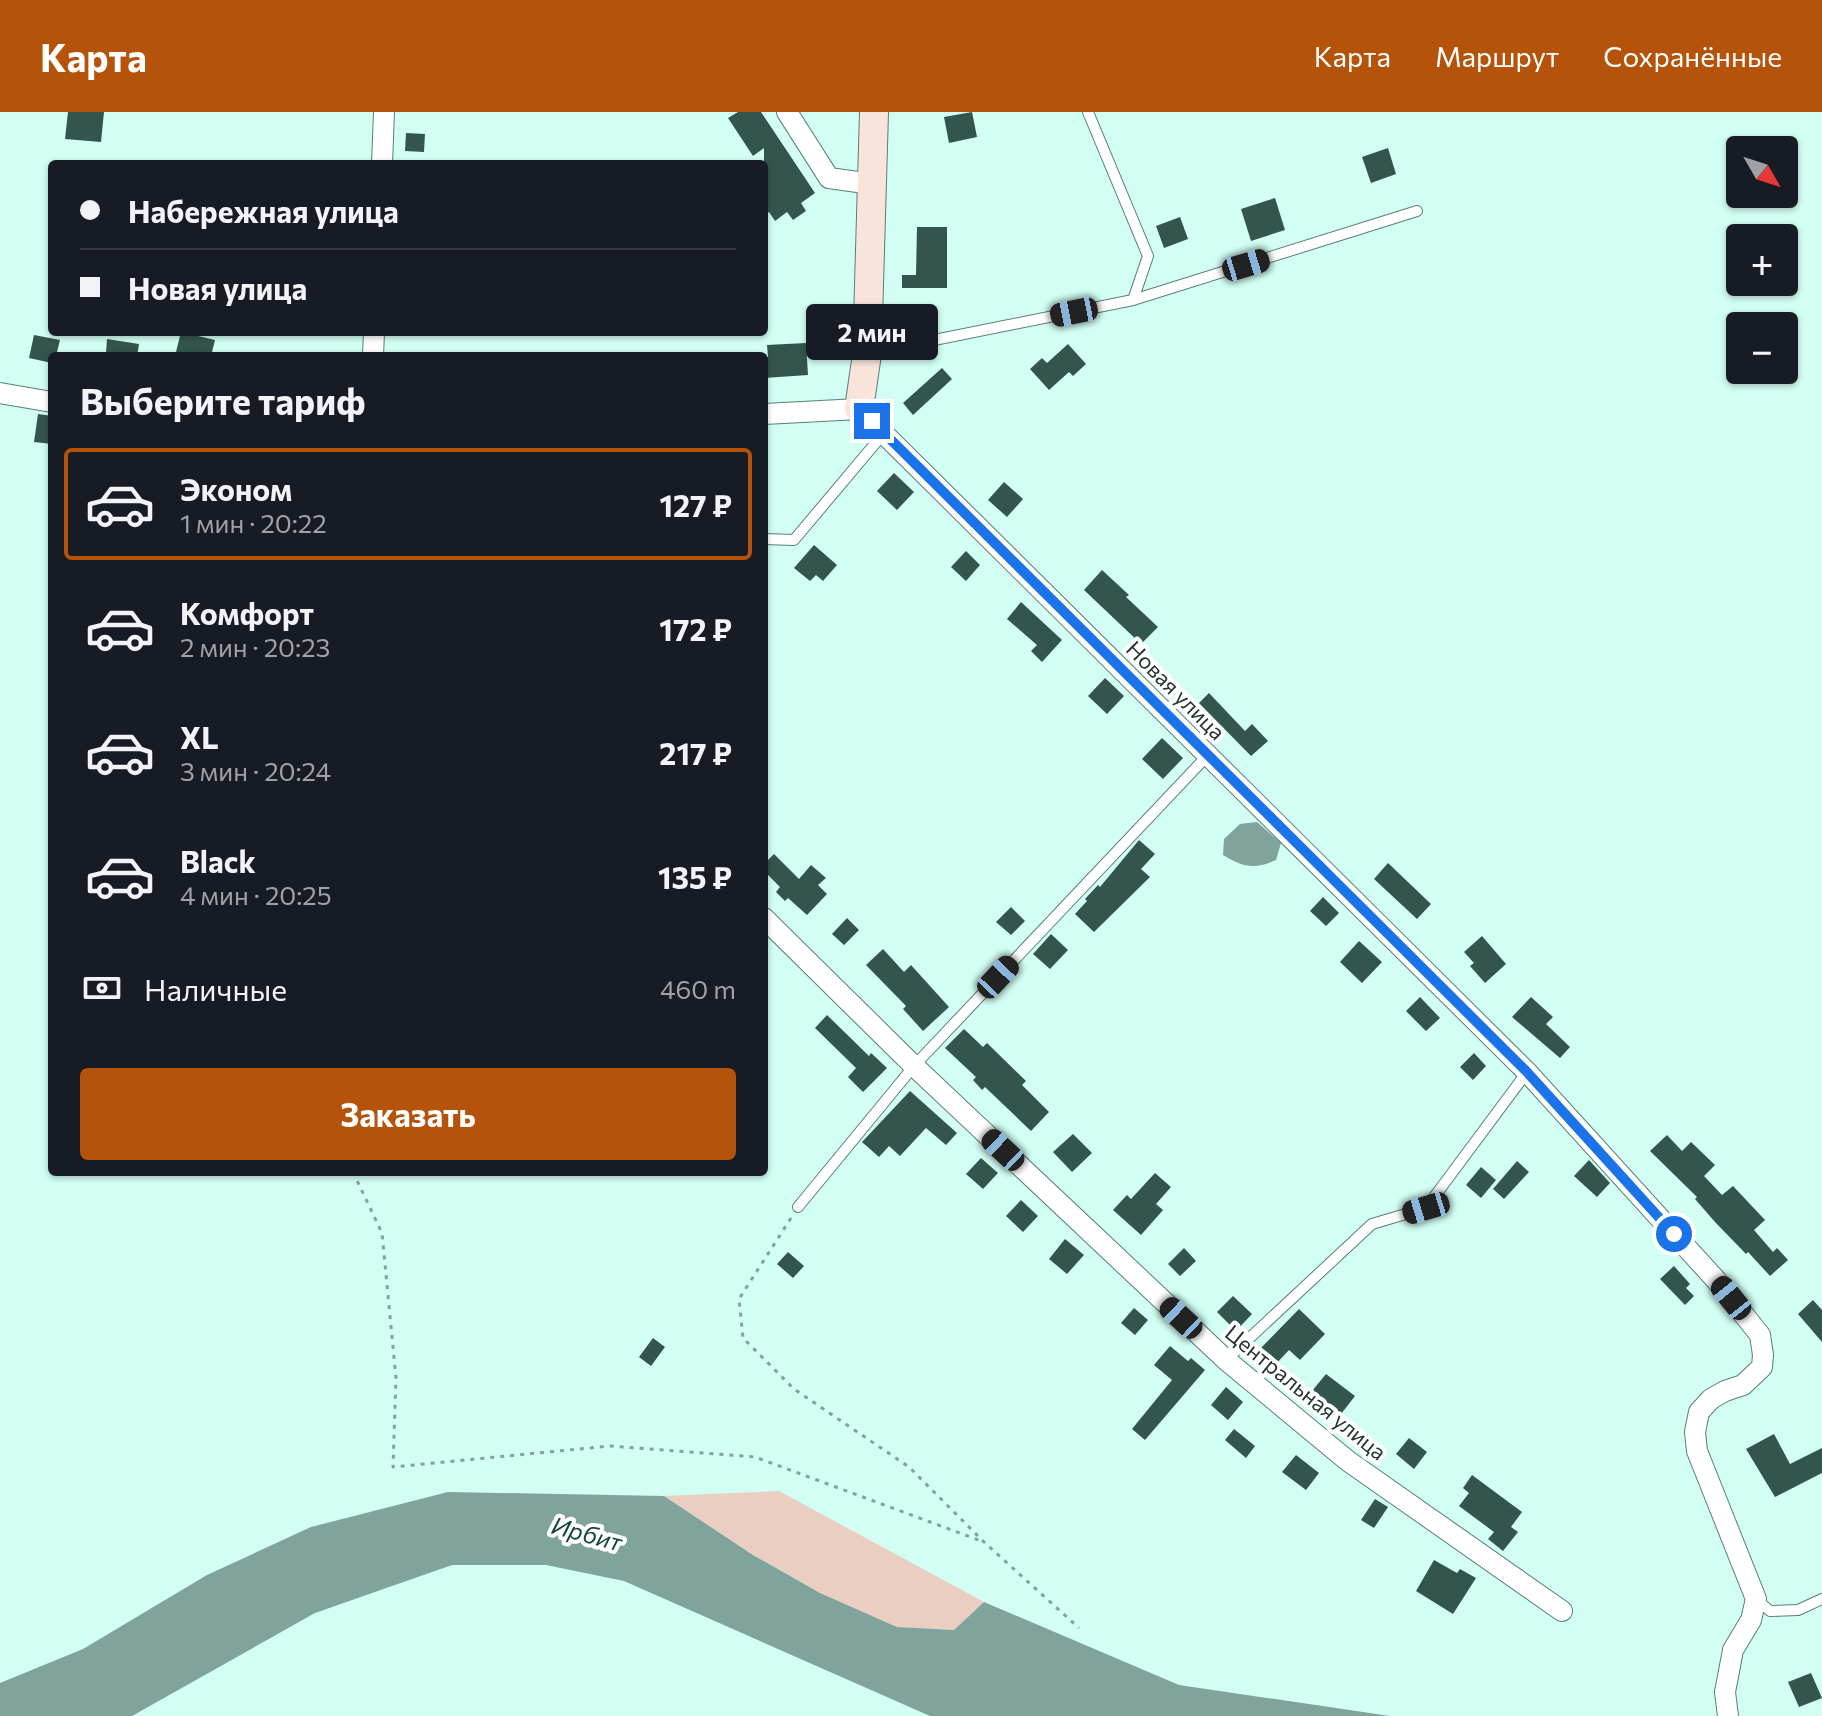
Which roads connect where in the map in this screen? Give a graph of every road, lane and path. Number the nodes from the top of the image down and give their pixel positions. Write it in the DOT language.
graph roads {
  1 [pos="384,112"];
  2 [pos="787,112"];
  3 [pos="874,112"];
  4 [pos="1088,112"];
  5 [pos="382,160"];
  6 [pos="872,184"];
  7 [pos="1417,211"];
  8 [pos="1133,300"];
  9 [pos="867,354"];
  10 [pos="0,393"];
  11 [pos="48,401"];
  12 [pos="859,409"];
  13 [pos="768,414"];
  14 [pos="884,433"];
  15 [pos="768,539"];
  16 [pos="1208,755"];
  17 [pos="768,922"];
  18 [pos="914,1066"];
  19 [pos="1527,1072"];
  20 [pos="355,1176"];
  21 [pos="798,1207"];
  22 [pos="1226,1360"];
  23 [pos="984,1542"];
  24 [pos="1756,1599"];
  25 [pos="1822,1599"];
  26 [pos="1562,1611"];
  27 [pos="1079,1628"];
  28 [pos="1728,1716"];
  1 -- 5 [label="street"];
  2 -- 6 [label="street"];
  3 -- 6 [label="street"];
  4 -- 8 [label="lane"];
  6 -- 9 [label="street"];
  7 -- 8 [label="lane"];
  8 -- 9 [label="lane"];
  9 -- 12 [label="street"];
  10 -- 11 [label="street"];
  12 -- 13 [label="street"];
  12 -- 14 [label="street, Новая улица"];
  14 -- 15 [label="lane"];
  14 -- 16 [label="street, Новая улица"];
  16 -- 18 [label="lane"];
  16 -- 19 [label="street, Новая улица"];
  17 -- 18 [label="street, Центральная улица"];
  18 -- 21 [label="lane"];
  18 -- 22 [label="street, Центральная улица"];
  19 -- 22 [label="lane"];
  19 -- 24 [label="street, Новая улица"];
  20 -- 23 [label="path"];
  21 -- 23 [label="path"];
  22 -- 26 [label="street, Центральная улица"];
  23 -- 27 [label="path"];
  24 -- 25 [label="lane"];
  24 -- 28 [label="street"];
}
